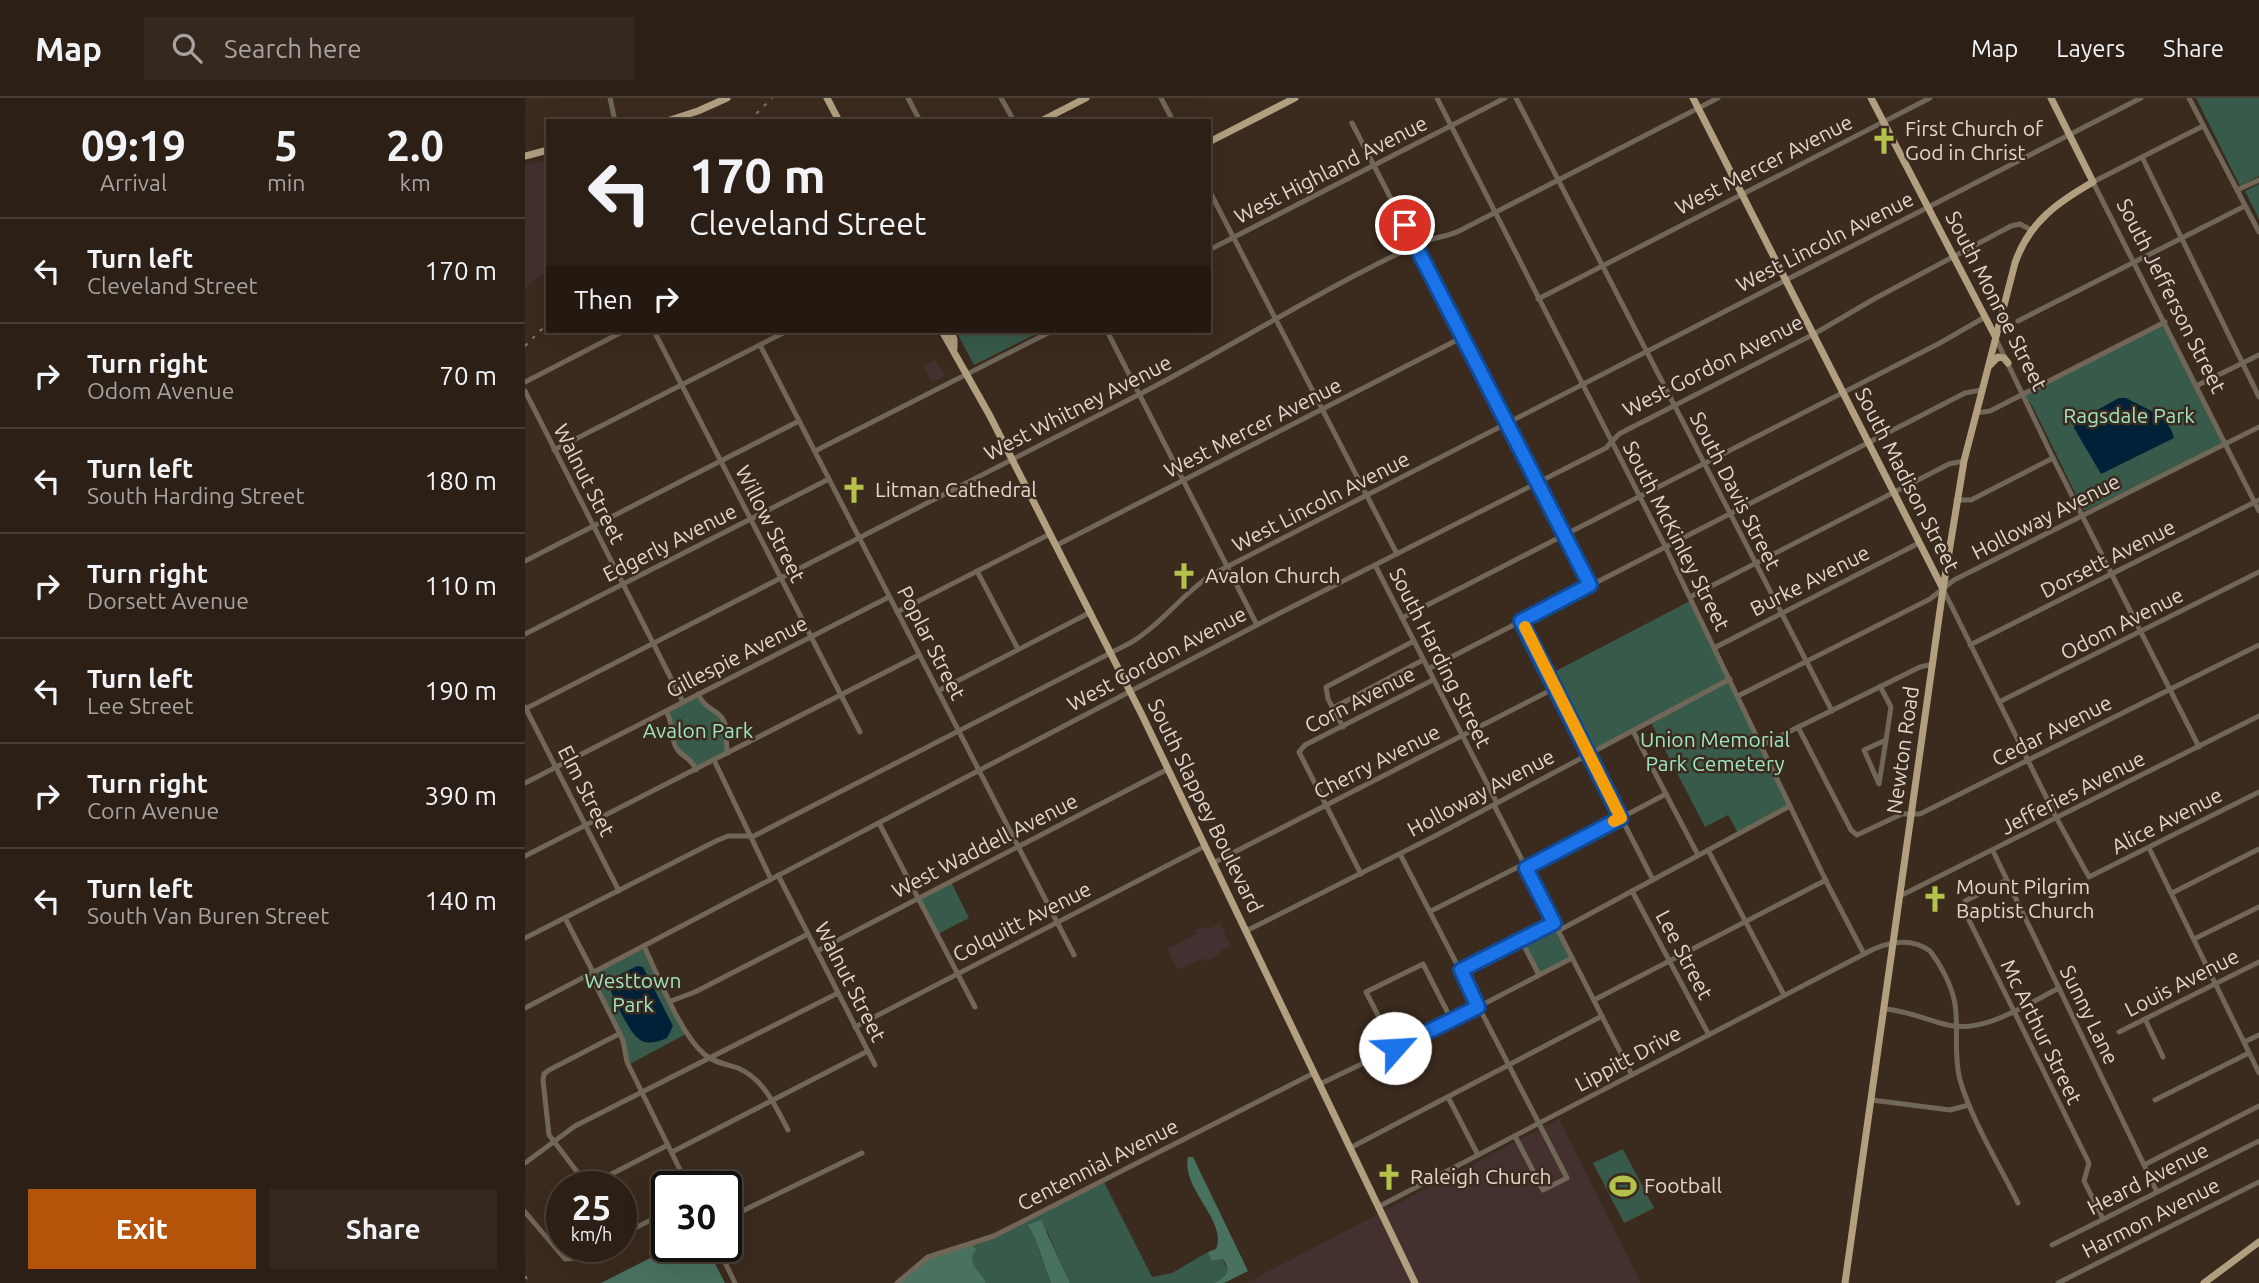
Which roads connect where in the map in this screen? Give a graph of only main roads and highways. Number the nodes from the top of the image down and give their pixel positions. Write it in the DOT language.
graph roads {
  1 [pos="727,98"];
  2 [pos="827,98"];
  3 [pos="1086,98"];
  4 [pos="1295,98"];
  5 [pos="1693,98"];
  6 [pos="1871,98"];
  7 [pos="2051,98"];
  8 [pos="673,119"];
  9 [pos="838,119"];
  10 [pos="1045,119"];
  11 [pos="1211,141"];
  12 [pos="546,151"];
  13 [pos="525,156"];
  14 [pos="2031,230"];
  15 [pos="2002,310"];
  16 [pos="1983,315"];
  17 [pos="943,333"];
  18 [pos="951,333"];
  19 [pos="1996,337"];
  20 [pos="954,348"];
  21 [pos="2008,363"];
  22 [pos="1987,368"];
  23 [pos="1943,589"];
  24 [pos="2259,1242"];
  25 [pos="1415,1283"];
  26 [pos="1845,1283"];
  27 [pos="2204,1283"];
  1 -- 8 [label="main road"];
  2 -- 9 [label="main road"];
  3 -- 10 [label="main road"];
  4 -- 11 [label="main road"];
  5 -- 23 [label="main road, South Madison Street"];
  6 -- 16 [label="main road, South Monroe Street"];
  7 -- 14 [label="main road, South Jefferson Street"];
  12 -- 13 [label="main road"];
  14 -- 15 [label="main road, Newton Road"];
  15 -- 16 [label="main road"];
  15 -- 19 [label="main road, Newton Road"];
  16 -- 19 [label="main road, South Monroe Street"];
  17 -- 20 [label="main road, South Slappey Boulevard"];
  18 -- 20 [label="main road, South Slappey Boulevard"];
  19 -- 22 [label="main road, Newton Road"];
  20 -- 25 [label="main road, South Slappey Boulevard"];
  21 -- 22 [label="main road"];
  22 -- 23 [label="main road, Newton Road"];
  23 -- 26 [label="main road, Newton Road"];
  24 -- 27 [label="main road"];
}
